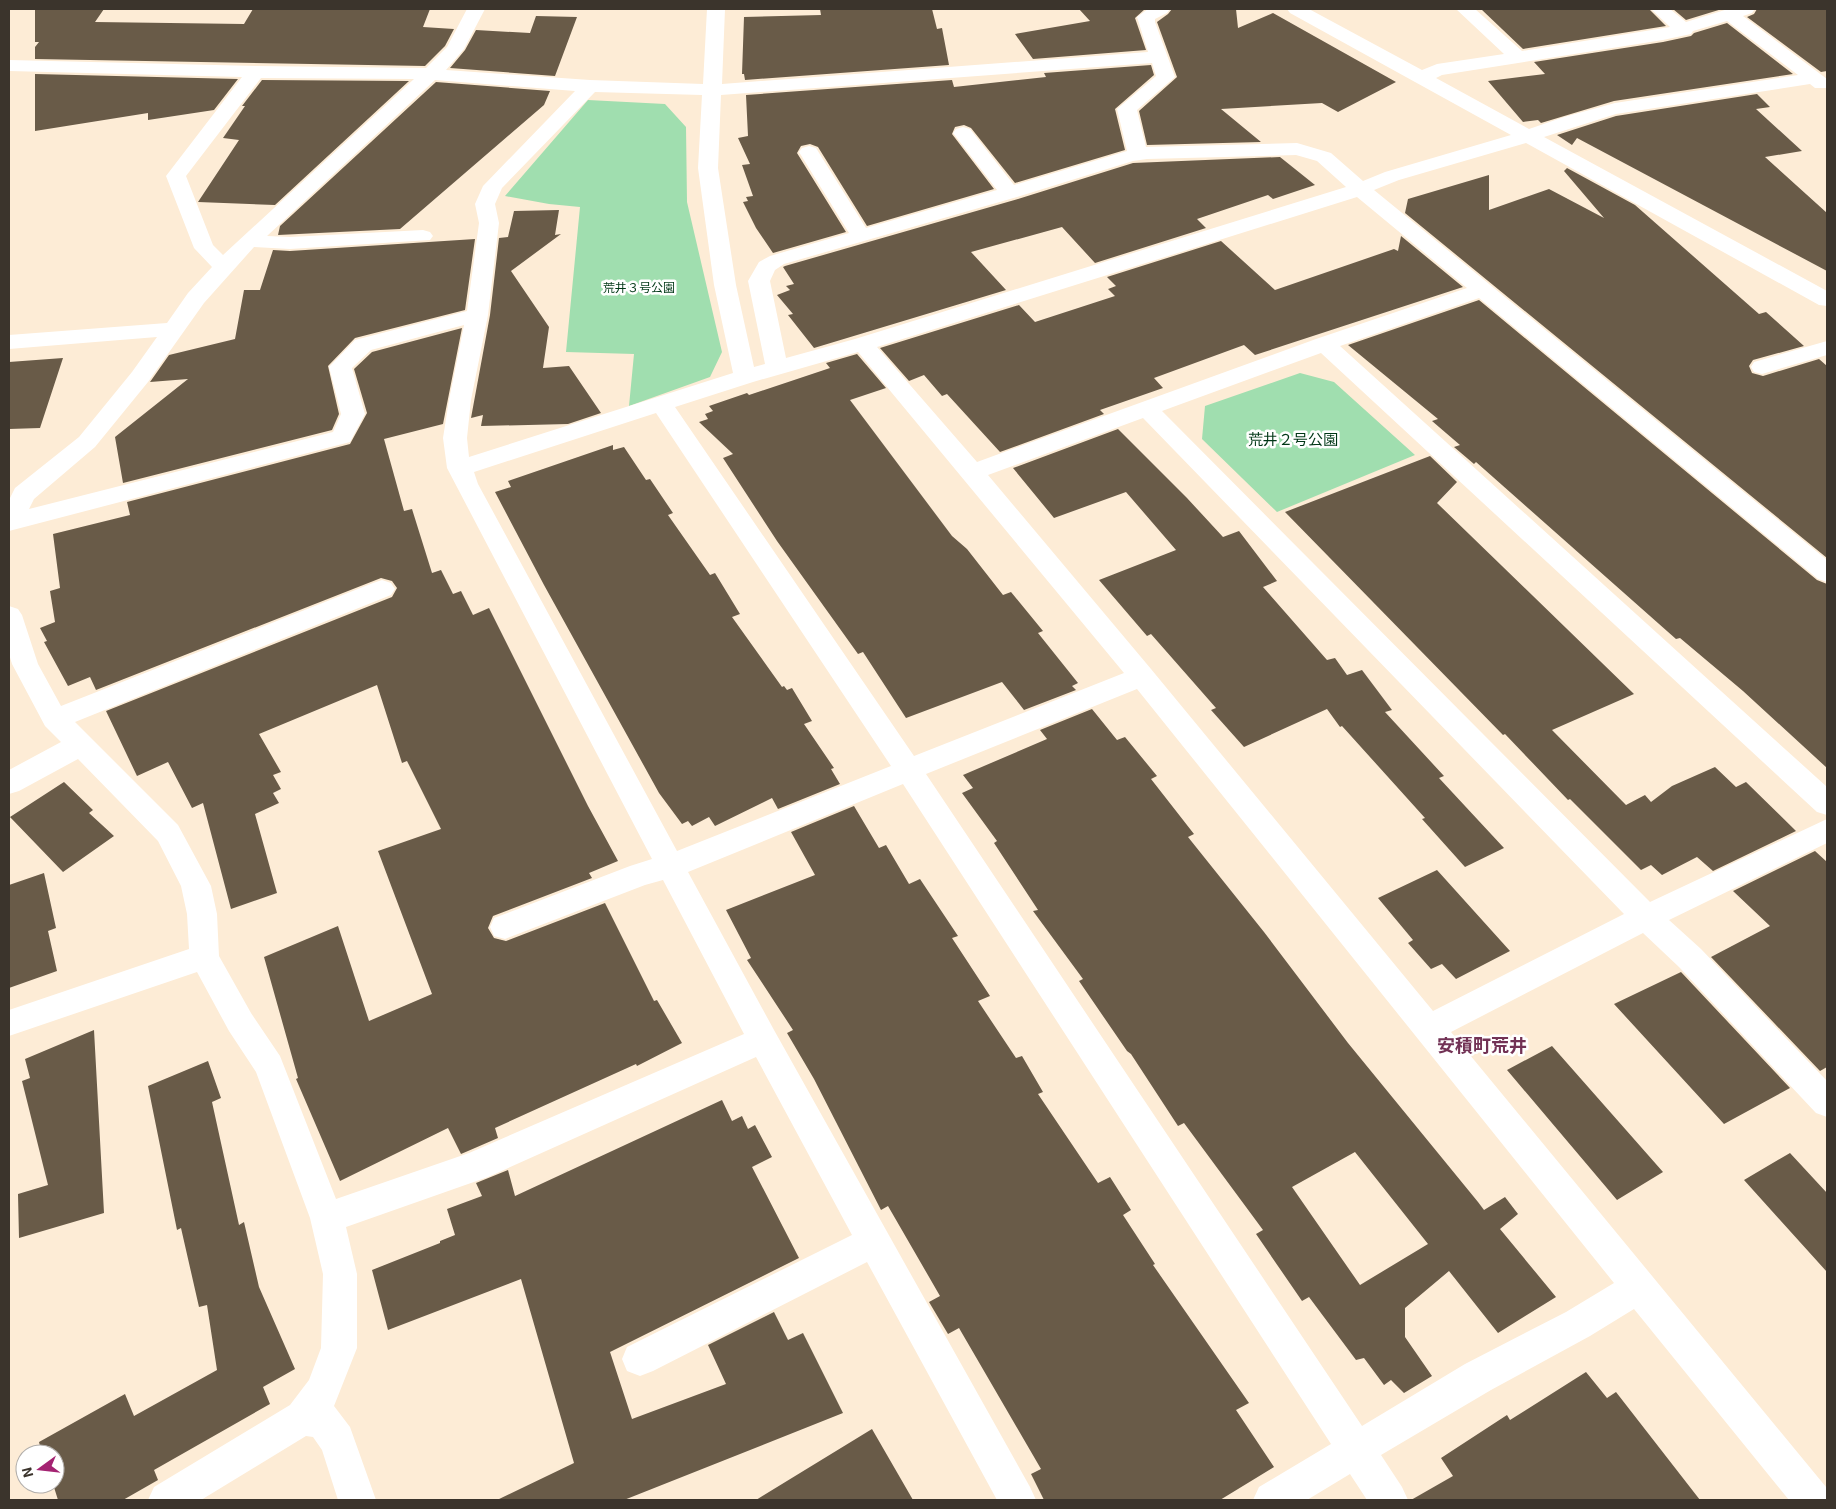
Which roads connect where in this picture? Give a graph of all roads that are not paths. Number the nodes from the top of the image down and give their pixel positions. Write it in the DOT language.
graph roads {
  1 [pos="476,9"];
  2 [pos="716,9"];
  3 [pos="1161,9"];
  4 [pos="1296,9"];
  5 [pos="1465,9"];
  6 [pos="1660,9"];
  7 [pos="1738,12"];
  8 [pos="1685,30"];
  9 [pos="1160,57"];
  10 [pos="1518,57"];
  11 [pos="9,65"];
  12 [pos="256,72"];
  13 [pos="430,74"];
  14 [pos="1422,78"];
  15 [pos="1820,83"];
  16 [pos="590,86"];
  17 [pos="711,90"];
  18 [pos="963,133"];
  19 [pos="1528,136"];
  20 [pos="809,152"];
  21 [pos="1138,154"];
  22 [pos="1360,189"];
  23 [pos="1010,193"];
  24 [pos="423,236"];
  25 [pos="861,236"];
  26 [pos="249,241"];
  27 [pos="224,266"];
  28 [pos="1484,289"];
  29 [pos="1827,300"];
  30 [pos="477,315"];
  31 [pos="172,329"];
  32 [pos="9,342"];
  33 [pos="863,344"];
  34 [pos="1324,344"];
  35 [pos="1827,348"];
  36 [pos="1762,367"];
  37 [pos="777,369"];
  38 [pos="745,377"];
  39 [pos="661,404"];
  40 [pos="1146,408"];
  41 [pos="459,468"];
  42 [pos="973,472"];
  43 [pos="9,523"];
  44 [pos="1827,573"];
  45 [pos="382,589"];
  46 [pos="9,615"];
  47 [pos="1142,676"];
  48 [pos="55,718"];
  49 [pos="80,744"];
  50 [pos="908,769"];
  51 [pos="9,784"];
  52 [pos="1827,804"];
  53 [pos="1827,830"];
  54 [pos="671,866"];
  55 [pos="1646,918"];
  56 [pos="505,927"];
  57 [pos="204,957"];
  58 [pos="9,1023"];
  59 [pos="1430,1028"];
  60 [pos="763,1040"];
  61 [pos="1827,1103"];
  62 [pos="327,1218"];
  63 [pos="874,1241"];
  64 [pos="1637,1288"];
  65 [pos="640,1359"];
  66 [pos="303,1418"];
  67 [pos="1356,1451"];
  68 [pos="166,1500"];
  69 [pos="357,1500"];
  70 [pos="1017,1500"];
  71 [pos="1272,1500"];
  72 [pos="1389,1500"];
  73 [pos="1813,1500"];
  1 -- 13 [label="street"];
  2 -- 17 [label="street"];
  3 -- 9 [label="street"];
  4 -- 14 [label="street"];
  5 -- 10 [label="street"];
  6 -- 8 [label="street"];
  7 -- 8 [label="street"];
  7 -- 15 [label="street"];
  8 -- 10 [label="street"];
  9 -- 17 [label="street"];
  9 -- 21 [label="street"];
  10 -- 14 [label="street"];
  11 -- 12 [label="street"];
  12 -- 13 [label="street"];
  12 -- 27 [label="street"];
  13 -- 16 [label="street"];
  13 -- 26 [label="street"];
  14 -- 19 [label="street"];
  15 -- 19 [label="street"];
  16 -- 17 [label="street"];
  16 -- 30 [label="street"];
  17 -- 38 [label="street"];
  18 -- 23 [label="street"];
  19 -- 22 [label="street"];
  19 -- 29 [label="street"];
  20 -- 25 [label="street"];
  21 -- 22 [label="street"];
  21 -- 23 [label="street"];
  22 -- 28 [label="street"];
  22 -- 33 [label="street"];
  23 -- 25 [label="street"];
  24 -- 26 [label="street"];
  25 -- 37 [label="street"];
  26 -- 27 [label="street"];
  27 -- 31 [label="street"];
  28 -- 34 [label="street"];
  28 -- 44 [label="street"];
  30 -- 41 [label="street"];
  30 -- 43 [label="street"];
  31 -- 32 [label="street"];
  31 -- 43 [label="street"];
  33 -- 37 [label="street"];
  33 -- 42 [label="street"];
  34 -- 40 [label="street"];
  34 -- 52 [label="street"];
  35 -- 36 [label="street"];
  37 -- 38 [label="street"];
  38 -- 39 [label="street"];
  39 -- 41 [label="street"];
  39 -- 50 [label="street"];
  40 -- 42 [label="street"];
  40 -- 55 [label="street"];
  41 -- 54 [label="street"];
  42 -- 47 [label="street"];
  45 -- 48 [label="street"];
  46 -- 48 [label="street"];
  47 -- 50 [label="street"];
  47 -- 59 [label="street"];
  48 -- 49 [label="street"];
  49 -- 51 [label="street"];
  49 -- 57 [label="street"];
  50 -- 54 [label="street"];
  50 -- 67 [label="street"];
  53 -- 55 [label="street"];
  54 -- 56 [label="street"];
  54 -- 60 [label="street"];
  55 -- 59 [label="street"];
  55 -- 61 [label="street"];
  57 -- 58 [label="street"];
  57 -- 62 [label="street"];
  59 -- 64 [label="street"];
  60 -- 62 [label="street"];
  60 -- 63 [label="street"];
  62 -- 66 [label="street"];
  63 -- 65 [label="street"];
  63 -- 70 [label="street"];
  64 -- 67 [label="street"];
  64 -- 73 [label="street"];
  66 -- 68 [label="street"];
  66 -- 69 [label="street"];
  67 -- 71 [label="street"];
  67 -- 72 [label="street"];
}
